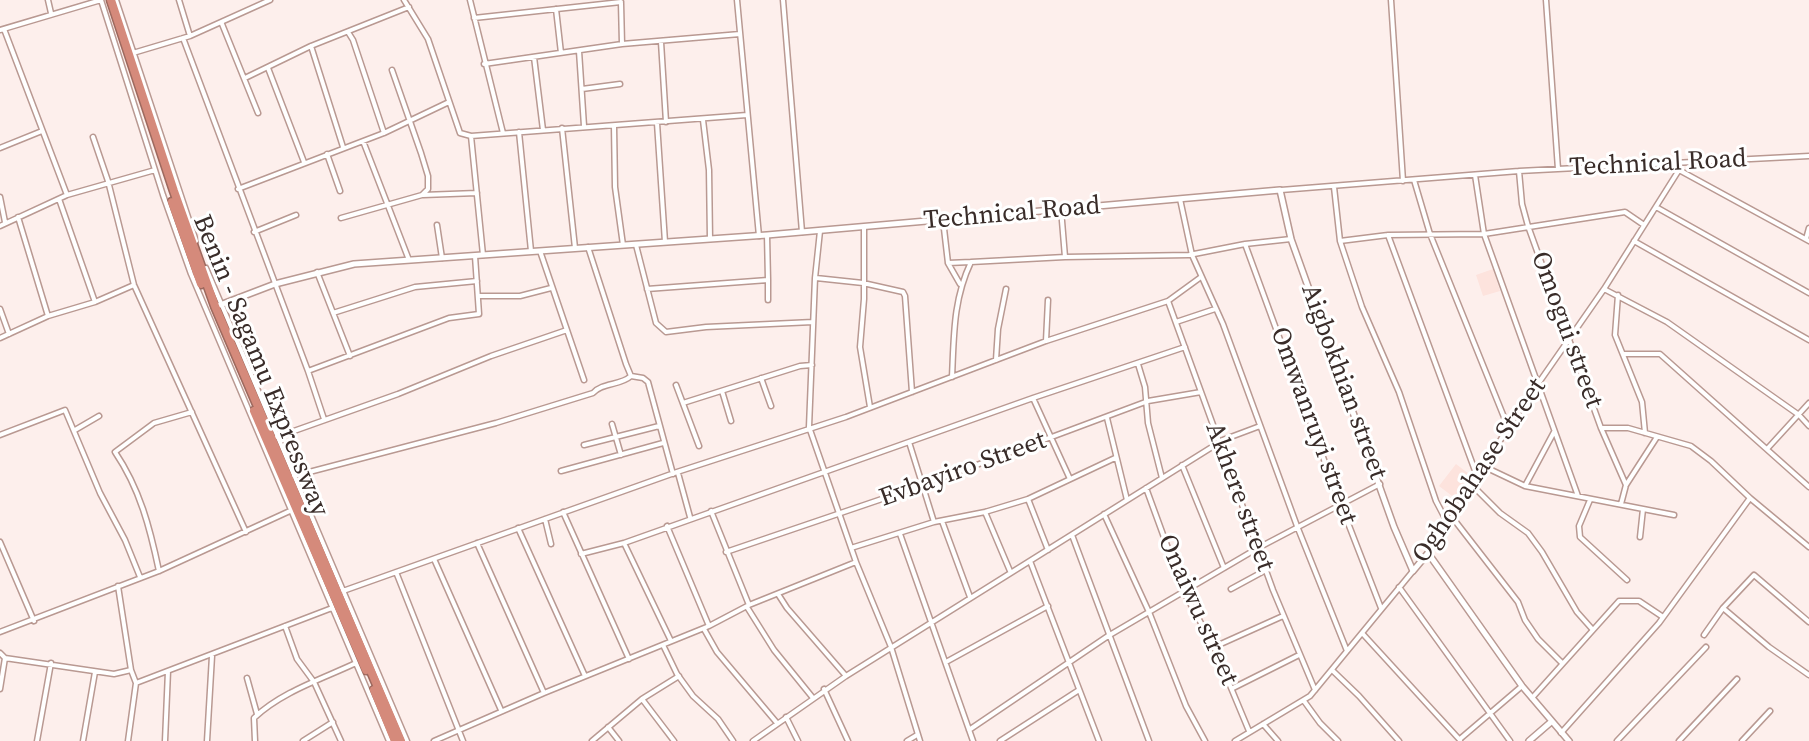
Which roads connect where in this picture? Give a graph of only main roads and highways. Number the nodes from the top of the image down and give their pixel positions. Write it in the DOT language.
graph roads {
  1 [pos="109,0"];
  2 [pos="401,741"];
  1 -- 2 [label="highway"];
  1 -- 2 [label="highway, Benin - Sagamu Expressway"];
}
